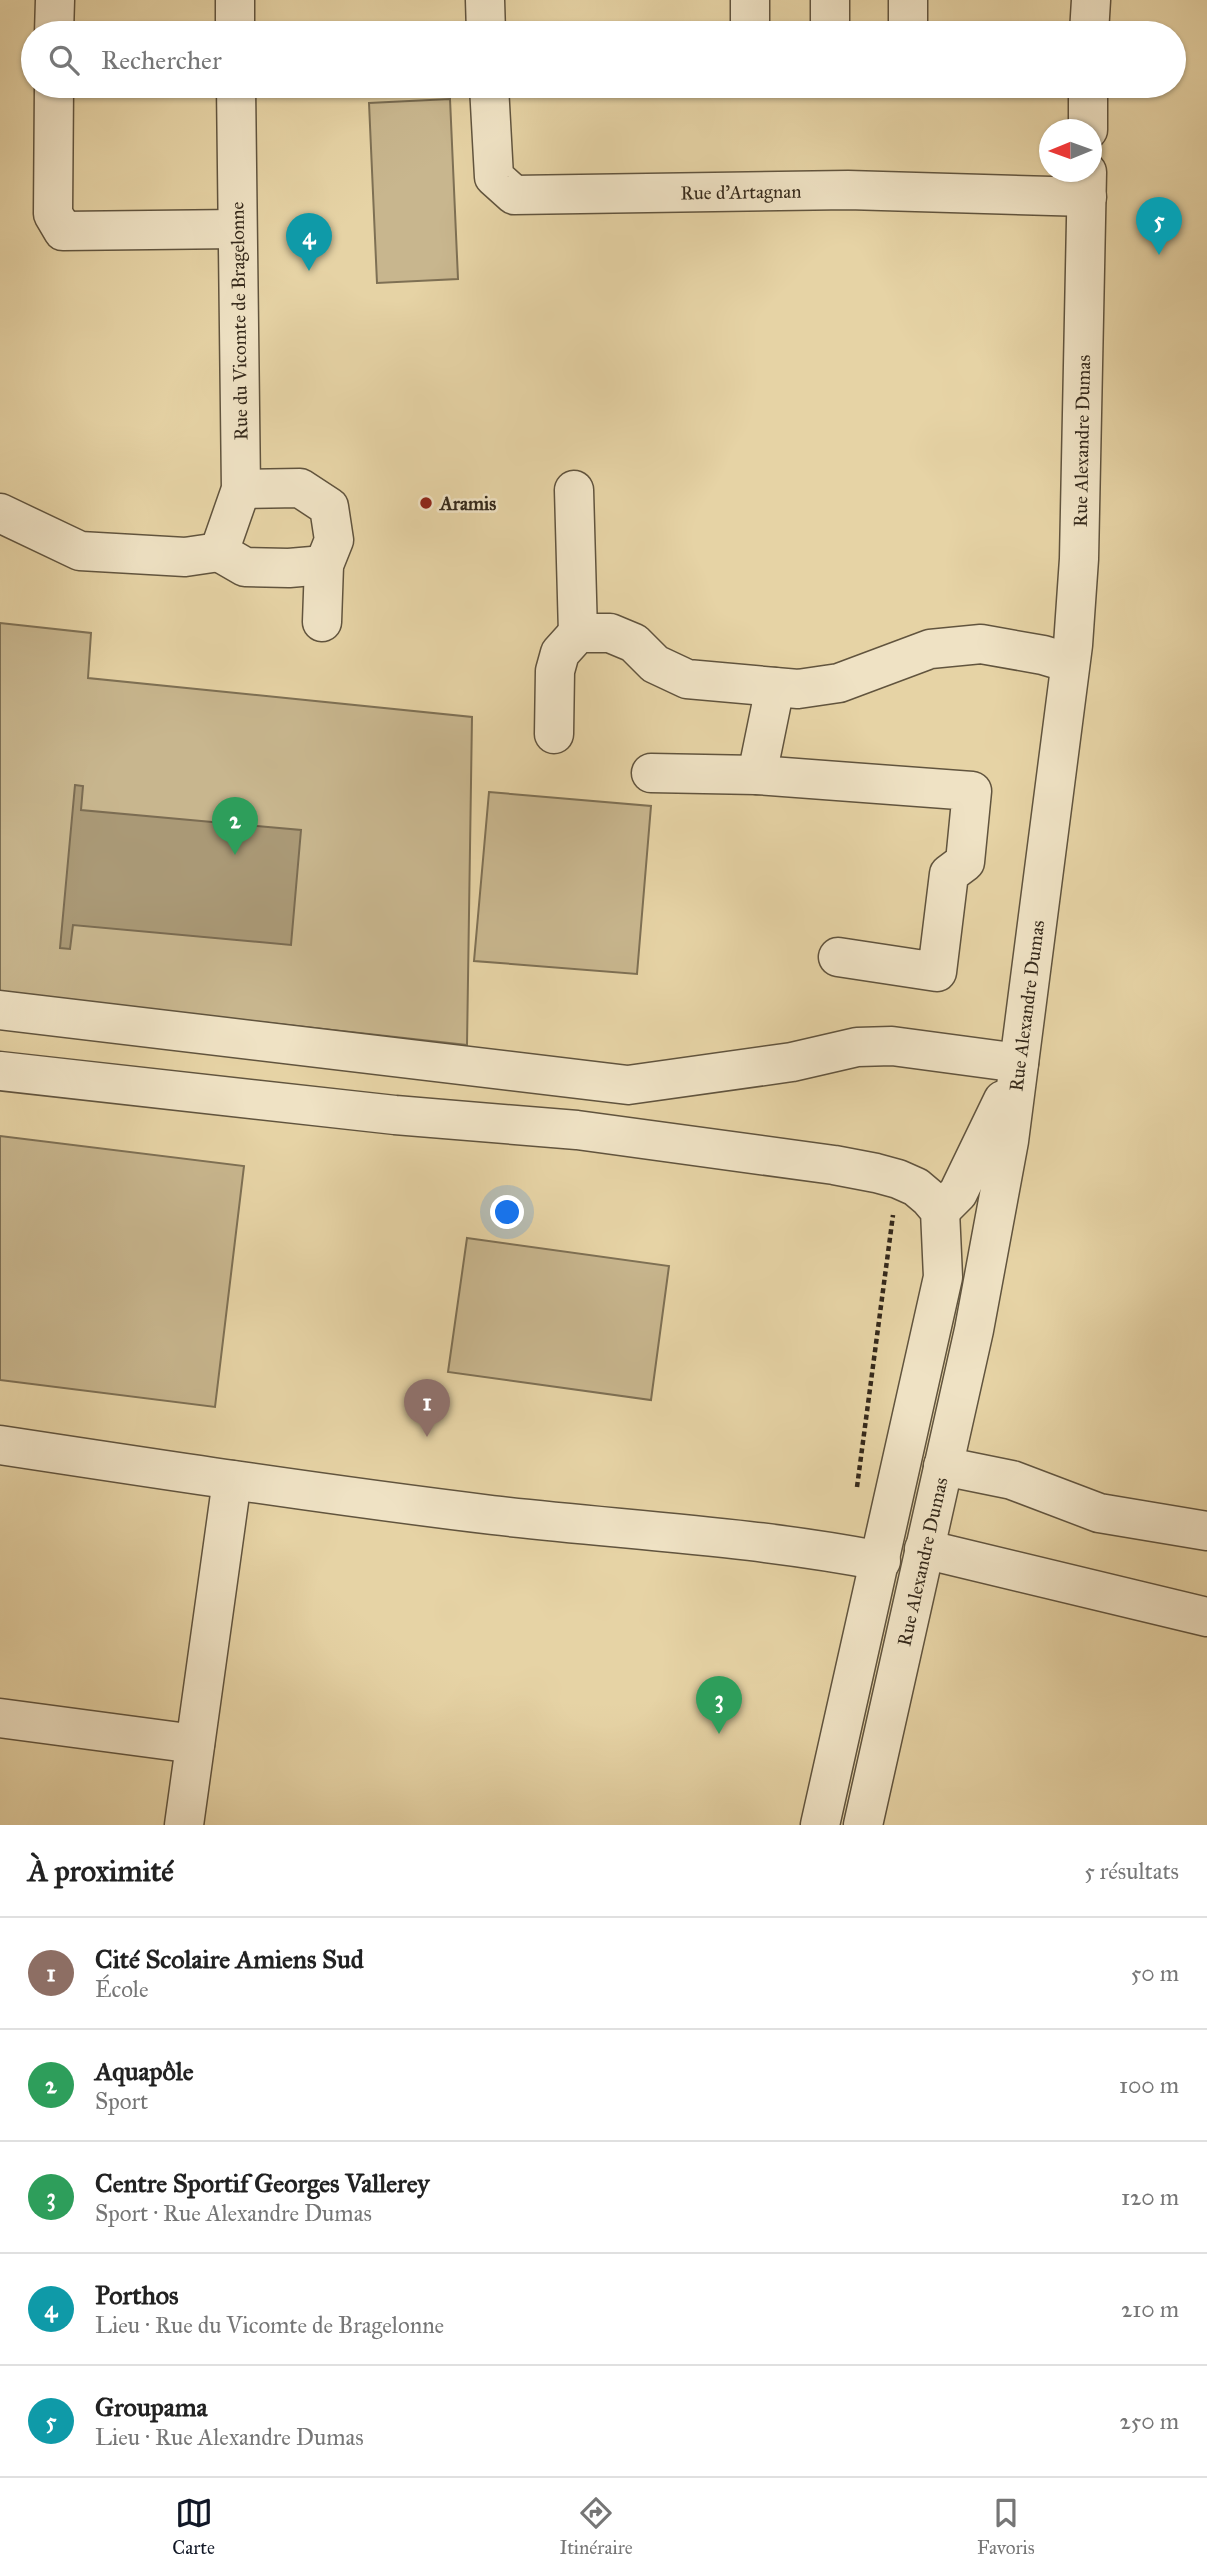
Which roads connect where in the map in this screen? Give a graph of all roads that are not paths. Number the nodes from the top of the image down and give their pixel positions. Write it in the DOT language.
graph roads {
  1 [pos="55,0"];
  2 [pos="234,0"];
  3 [pos="485,0"];
  4 [pos="750,0"];
  5 [pos="830,0"];
  6 [pos="908,0"];
  7 [pos="1091,0"];
  8 [pos="54,21"];
  9 [pos="235,21"];
  10 [pos="486,21"];
  11 [pos="750,21"];
  12 [pos="830,21"];
  13 [pos="908,21"];
  14 [pos="1090,21"];
  15 [pos="54,98"];
  16 [pos="236,98"];
  17 [pos="490,98"];
  18 [pos="1088,98"];
  19 [pos="1088,119"];
  20 [pos="1087,184"];
  21 [pos="237,229"];
  22 [pos="241,489"];
  23 [pos="574,490"];
  24 [pos="0,513"];
  25 [pos="219,552"];
  26 [pos="324,565"];
  27 [pos="323,622"];
  28 [pos="578,633"];
  29 [pos="1070,663"];
  30 [pos="775,687"];
  31 [pos="554,734"];
  32 [pos="651,773"];
  33 [pos="757,775"];
  34 [pos="838,957"];
  35 [pos="0,1010"];
  36 [pos="1019,1063"];
  37 [pos="0,1071"];
  38 [pos="940,1211"];
  39 [pos="0,1445"];
  40 [pos="943,1466"];
  41 [pos="232,1480"];
  42 [pos="1207,1531"];
  43 [pos="924,1549"];
  44 [pos="881,1561"];
  45 [pos="1207,1617"];
  46 [pos="0,1718"];
  47 [pos="195,1744"];
  48 [pos="184,1825"];
  49 [pos="820,1825"];
  50 [pos="863,1825"];
  1 -- 8 [label="street"];
  2 -- 9 [label="street"];
  3 -- 10 [label="street"];
  4 -- 11 [label="street"];
  5 -- 12 [label="street"];
  6 -- 13 [label="street"];
  7 -- 14 [label="street"];
  15 -- 21 [label="street"];
  16 -- 21 [label="street, Rue du Vicomte de Bragelonne"];
  17 -- 20 [label="street, Rue d'Artagnan"];
  18 -- 19 [label="street"];
  20 -- 29 [label="street, Rue Alexandre Dumas"];
  21 -- 22 [label="street, Rue du Vicomte de Bragelonne"];
  22 -- 25 [label="street, Rue du Vicomte de Bragelonne"];
  22 -- 26 [label="street"];
  23 -- 28 [label="street"];
  24 -- 25 [label="street"];
  25 -- 26 [label="street"];
  26 -- 27 [label="street"];
  28 -- 30 [label="street"];
  28 -- 31 [label="street"];
  29 -- 30 [label="street"];
  29 -- 36 [label="street, Rue Alexandre Dumas"];
  30 -- 33 [label="street"];
  32 -- 33 [label="street"];
  33 -- 34 [label="street"];
  35 -- 36 [label="street"];
  36 -- 38 [label="street"];
  36 -- 40 [label="street, Rue Alexandre Dumas"];
  37 -- 38 [label="street"];
  38 -- 44 [label="street"];
  39 -- 41 [label="street"];
  40 -- 42 [label="street"];
  40 -- 43 [label="street, Rue Alexandre Dumas"];
  41 -- 44 [label="street"];
  41 -- 47 [label="street"];
  43 -- 45 [label="street"];
  43 -- 50 [label="street, Rue Alexandre Dumas"];
  44 -- 49 [label="street"];
  46 -- 47 [label="street"];
  47 -- 48 [label="street"];
}
